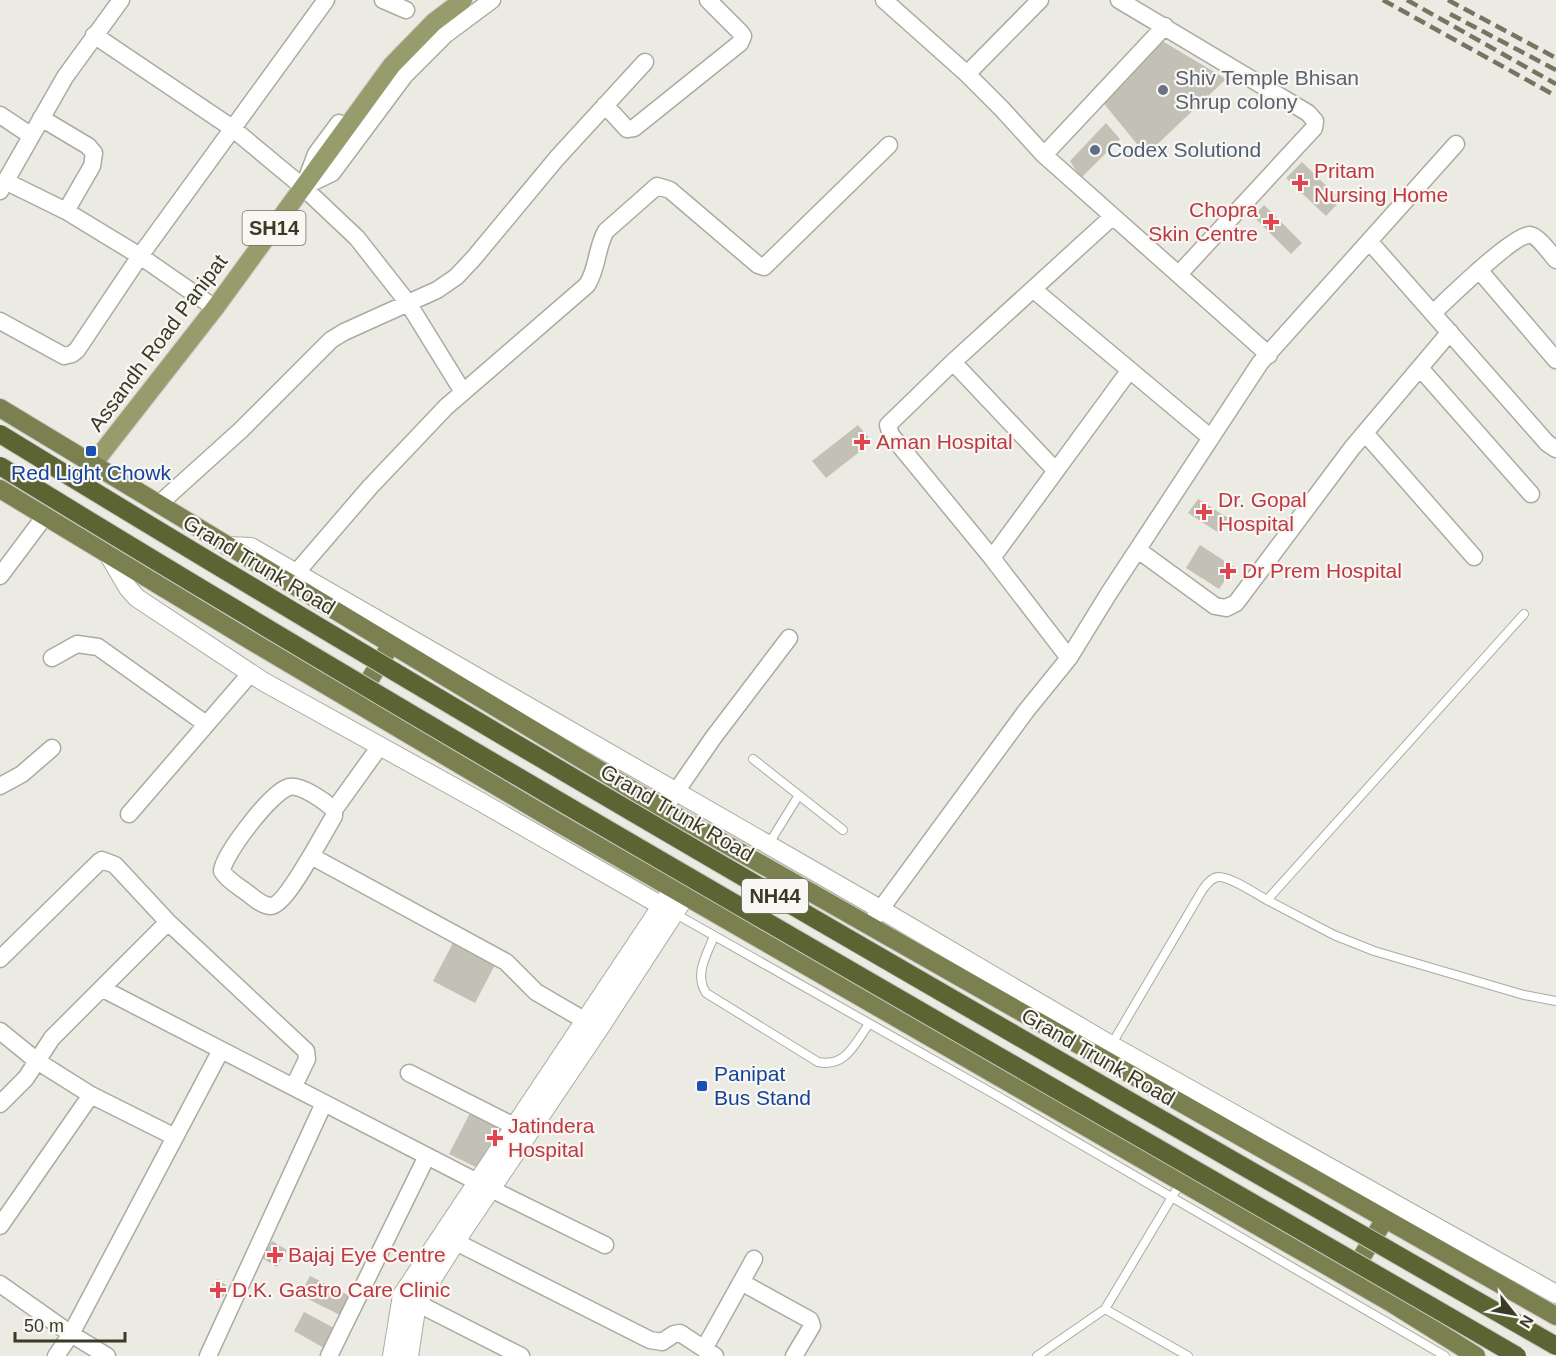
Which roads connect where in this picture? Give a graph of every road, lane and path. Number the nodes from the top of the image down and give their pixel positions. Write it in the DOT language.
graph roads {
  1 [pos="121,0"];
  2 [pos="326,0"];
  3 [pos="383,0"];
  4 [pos="448,0"];
  5 [pos="463,0"];
  6 [pos="492,0"];
  7 [pos="708,0"];
  8 [pos="884,0"];
  9 [pos="1040,0"];
  10 [pos="1119,0"];
  11 [pos="406,10"];
  12 [pos="1165,26"];
  13 [pos="94,35"];
  14 [pos="645,62"];
  15 [pos="966,74"];
  16 [pos="605,105"];
  17 [pos="0,115"];
  18 [pos="41,118"];
  19 [pos="232,128"];
  20 [pos="30,135"];
  21 [pos="1456,144"];
  22 [pos="888,145"];
  23 [pos="1044,155"];
  24 [pos="3,186"];
  25 [pos="303,187"];
  26 [pos="66,211"];
  27 [pos="1112,217"];
  28 [pos="1369,241"];
  29 [pos="140,256"];
  30 [pos="1556,260"];
  31 [pos="1479,270"];
  32 [pos="1179,274"];
  33 [pos="1034,290"];
  34 [pos="408,303"];
  35 [pos="215,308"];
  36 [pos="1432,313"];
  37 [pos="0,321"];
  38 [pos="1450,332"];
  39 [pos="1269,355"];
  40 [pos="1556,360"];
  41 [pos="953,363"];
  42 [pos="1420,368"];
  43 [pos="1129,371"];
  44 [pos="463,392"];
  45 [pos="0,408"];
  46 [pos="1365,433"];
  47 [pos="0,434"];
  48 [pos="1211,438"];
  49 [pos="1553,441"];
  50 [pos="93,464"];
  51 [pos="0,466"];
  52 [pos="1056,471"];
  53 [pos="0,489"];
  54 [pos="1531,494"];
  55 [pos="159,504"];
  56 [pos="45,516"];
  57 [pos="228,546"];
  58 [pos="1138,550"];
  59 [pos="108,554"];
  60 [pos="1474,556"];
  61 [pos="992,558"];
  62 [pos="296,573"];
  63 [pos="0,576"];
  64 [pos="1524,614"];
  65 [pos="789,638"];
  66 [pos="391,644"];
  67 [pos="52,658"];
  68 [pos="1070,658"];
  69 [pos="250,674"];
  70 [pos="356,703"];
  71 [pos="206,724"];
  72 [pos="380,746"];
  73 [pos="52,748"];
  74 [pos="753,759"];
  75 [pos="0,786"];
  76 [pos="675,792"];
  77 [pos="799,795"];
  78 [pos="664,809"];
  79 [pos="334,810"];
  80 [pos="129,814"];
  81 [pos="843,830"];
  82 [pos="768,845"];
  83 [pos="311,856"];
  84 [pos="679,893"];
  85 [pos="1267,900"];
  86 [pos="880,909"];
  87 [pos="668,910"];
  88 [pos="168,922"];
  89 [pos="870,925"];
  90 [pos="714,936"];
  91 [pos="0,959"];
  92 [pos="103,988"];
  93 [pos="1556,1001"];
  94 [pos="869,1024"];
  95 [pos="592,1025"];
  96 [pos="0,1030"];
  97 [pos="221,1050"];
  98 [pos="1107,1052"];
  99 [pos="37,1061"];
  100 [pos="409,1073"];
  101 [pos="294,1086"];
  102 [pos="91,1095"];
  103 [pos="324,1103"];
  104 [pos="0,1104"];
  105 [pos="514,1125"];
  106 [pos="175,1137"];
  107 [pos="427,1156"];
  108 [pos="484,1185"];
  109 [pos="1176,1190"];
  110 [pos="1385,1219"];
  111 [pos="0,1226"];
  112 [pos="456,1242"];
  113 [pos="605,1245"];
  114 [pos="754,1259"];
  115 [pos="1348,1279"];
  116 [pos="741,1282"];
  117 [pos="0,1284"];
  118 [pos="410,1299"];
  119 [pos="1554,1304"];
  120 [pos="1106,1309"];
  121 [pos="71,1334"];
  122 [pos="1556,1346"];
  123 [pos="710,1353"];
  124 [pos="513,1354"];
  125 [pos="1474,1355"];
  126 [pos="56,1356"];
  127 [pos="107,1356"];
  128 [pos="208,1356"];
  129 [pos="329,1356"];
  130 [pos="392,1356"];
  131 [pos="409,1356"];
  132 [pos="794,1356"];
  133 [pos="1037,1356"];
  134 [pos="1188,1356"];
  135 [pos="1445,1356"];
  136 [pos="1517,1356"];
  1 -- 13 [label="street"];
  2 -- 19 [label="street"];
  3 -- 11 [label="street"];
  4 -- 25 [label="street"];
  5 -- 25 [label="main road, Assandh Road Panipat / SH14"];
  6 -- 25 [label="street"];
  7 -- 16 [label="street"];
  8 -- 15 [label="street"];
  9 -- 15 [label="street"];
  10 -- 12 [label="street"];
  12 -- 23 [label="street"];
  12 -- 32 [label="street"];
  13 -- 18 [label="street"];
  13 -- 19 [label="street"];
  14 -- 16 [label="street"];
  15 -- 23 [label="street"];
  16 -- 34 [label="street"];
  17 -- 20 [label="street"];
  18 -- 20 [label="street"];
  18 -- 26 [label="street"];
  19 -- 25 [label="street"];
  19 -- 29 [label="street"];
  20 -- 24 [label="street"];
  21 -- 28 [label="street"];
  22 -- 44 [label="street"];
  23 -- 27 [label="street"];
  24 -- 26 [label="street"];
  25 -- 34 [label="street"];
  25 -- 35 [label="main road, Assandh Road Panipat / SH14"];
  26 -- 29 [label="street"];
  27 -- 32 [label="street"];
  27 -- 33 [label="street"];
  28 -- 36 [label="street"];
  28 -- 39 [label="street"];
  29 -- 35 [label="street"];
  29 -- 37 [label="street"];
  30 -- 31 [label="street"];
  31 -- 36 [label="street"];
  31 -- 40 [label="street"];
  32 -- 39 [label="street"];
  33 -- 41 [label="street"];
  33 -- 43 [label="street"];
  34 -- 44 [label="street"];
  34 -- 55 [label="street"];
  35 -- 50 [label="main road, Assandh Road Panipat / SH14"];
  36 -- 38 [label="street"];
  38 -- 42 [label="street"];
  38 -- 49 [label="street"];
  39 -- 48 [label="street"];
  41 -- 52 [label="street"];
  41 -- 61 [label="street"];
  42 -- 46 [label="street"];
  42 -- 54 [label="street"];
  43 -- 48 [label="street"];
  43 -- 52 [label="street"];
  44 -- 62 [label="street"];
  45 -- 50 [label="highway"];
  46 -- 58 [label="street"];
  46 -- 60 [label="street"];
  47 -- 122 [label="highway, Grand Trunk Road / NH44, bridge"];
  48 -- 58 [label="street"];
  50 -- 55 [label="highway"];
  51 -- 136 [label="highway, NH44, bridge"];
  52 -- 61 [label="street"];
  53 -- 56 [label="highway"];
  55 -- 57 [label="highway"];
  56 -- 59 [label="highway"];
  56 -- 63 [label="street"];
  57 -- 62 [label="street"];
  57 -- 66 [label="highway"];
  58 -- 68 [label="street"];
  59 -- 69 [label="street"];
  59 -- 70 [label="highway"];
  61 -- 68 [label="street"];
  62 -- 76 [label="street"];
  64 -- 85 [label="lane"];
  65 -- 76 [label="street"];
  66 -- 70 [label="highway"];
  66 -- 78 [label="highway"];
  67 -- 71 [label="street"];
  68 -- 86 [label="street"];
  69 -- 71 [label="street"];
  69 -- 72 [label="street"];
  70 -- 84 [label="highway"];
  71 -- 80 [label="street"];
  72 -- 79 [label="street"];
  72 -- 87 [label="street"];
  73 -- 75 [label="street"];
  74 -- 77 [label="lane"];
  76 -- 78 [label="street"];
  76 -- 82 [label="street"];
  77 -- 81 [label="lane"];
  77 -- 82 [label="lane"];
  78 -- 89 [label="highway"];
  79 -- 83 [label="street"];
  79 -- 83 [label="street"];
  82 -- 86 [label="street"];
  83 -- 95 [label="street"];
  84 -- 87 [label="street"];
  84 -- 109 [label="highway"];
  85 -- 93 [label="lane"];
  85 -- 98 [label="lane"];
  86 -- 89 [label="street"];
  86 -- 98 [label="street"];
  87 -- 90 [label="lane"];
  87 -- 95 [label="street"];
  88 -- 91 [label="street"];
  88 -- 92 [label="street"];
  88 -- 101 [label="street"];
  89 -- 98 [label="highway"];
  90 -- 94 [label="lane"];
  90 -- 94 [label="lane"];
  92 -- 97 [label="street"];
  92 -- 99 [label="street"];
  94 -- 109 [label="lane"];
  95 -- 105 [label="street"];
  95 -- 108 [label="street"];
  96 -- 99 [label="street"];
  97 -- 101 [label="street"];
  97 -- 106 [label="street"];
  98 -- 110 [label="highway"];
  98 -- 119 [label="street"];
  99 -- 102 [label="street"];
  99 -- 104 [label="street"];
  100 -- 105 [label="street"];
  101 -- 103 [label="street"];
  102 -- 106 [label="street"];
  102 -- 111 [label="street"];
  103 -- 107 [label="street"];
  103 -- 128 [label="street"];
  105 -- 108 [label="street"];
  106 -- 121 [label="street"];
  107 -- 108 [label="street"];
  107 -- 129 [label="street"];
  108 -- 112 [label="street"];
  108 -- 113 [label="street"];
  108 -- 118 [label="street"];
  109 -- 115 [label="highway"];
  109 -- 120 [label="lane"];
  109 -- 135 [label="lane"];
  110 -- 115 [label="highway"];
  110 -- 119 [label="highway"];
  112 -- 118 [label="street"];
  112 -- 123 [label="street"];
  114 -- 116 [label="street"];
  115 -- 125 [label="highway"];
  116 -- 123 [label="street"];
  116 -- 132 [label="street"];
  117 -- 121 [label="street"];
  118 -- 124 [label="street"];
  118 -- 130 [label="street"];
  118 -- 131 [label="street"];
  120 -- 133 [label="lane"];
  120 -- 134 [label="lane"];
  121 -- 126 [label="street"];
  121 -- 127 [label="street"];
}
